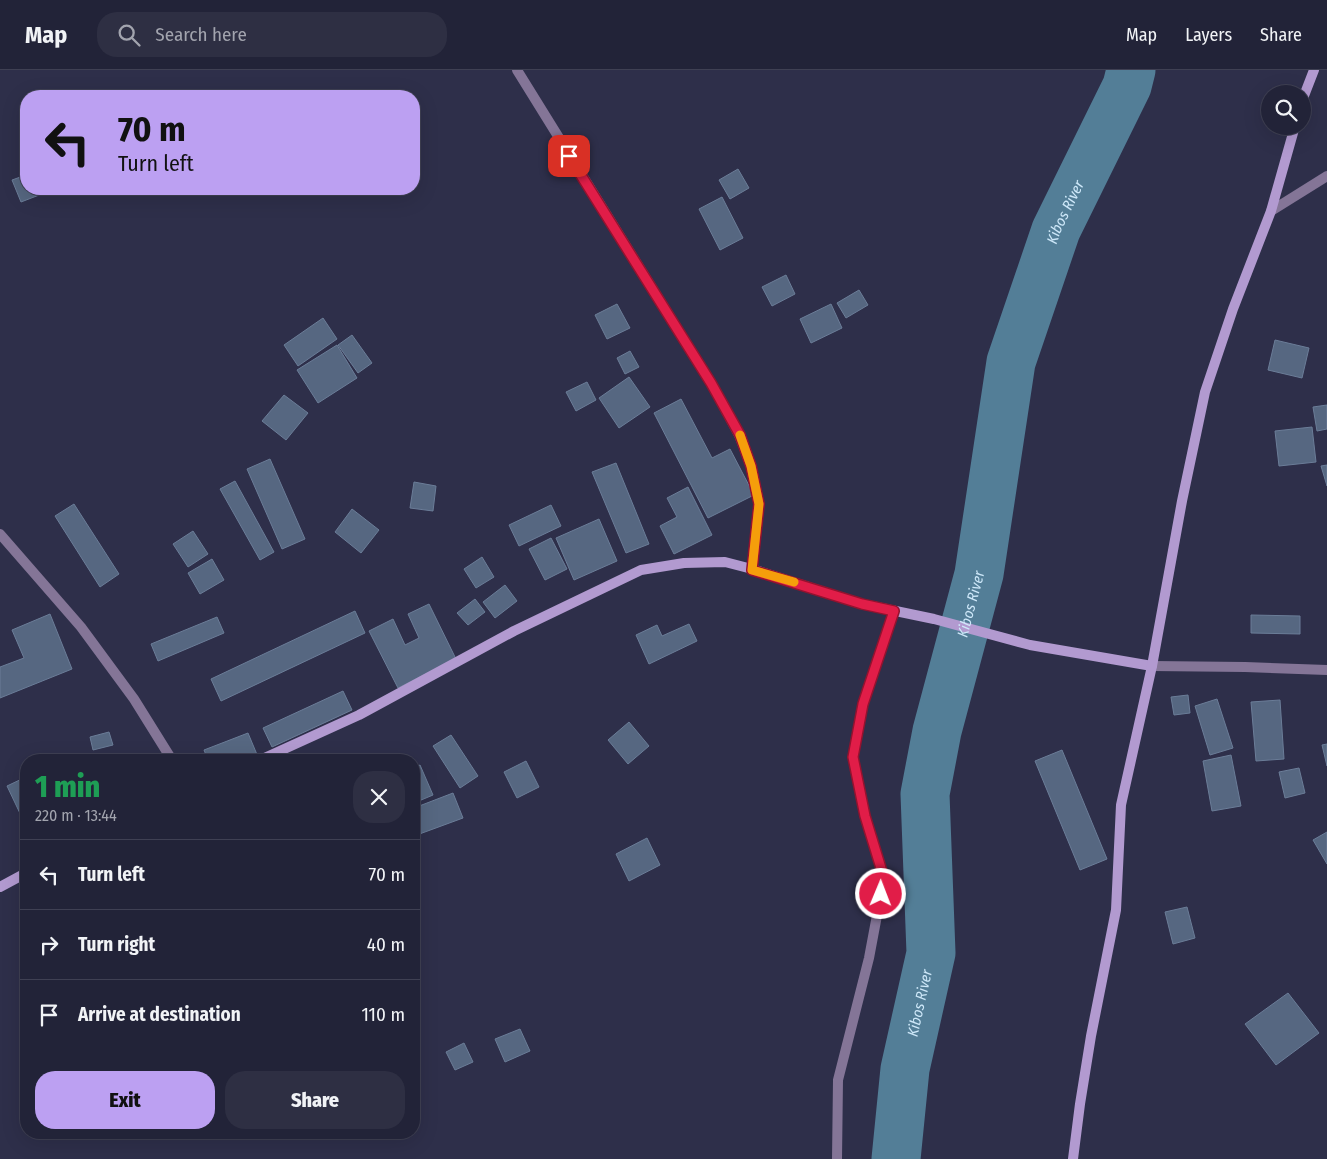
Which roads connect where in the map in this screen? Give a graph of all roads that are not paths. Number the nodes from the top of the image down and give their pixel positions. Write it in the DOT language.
graph roads {
  1 [pos="517,70"];
  2 [pos="1314,70"];
  3 [pos="1308,85"];
  4 [pos="1292,135"];
  5 [pos="1327,176"];
  6 [pos="1271,212"];
  7 [pos="0,534"];
  8 [pos="752,570"];
  9 [pos="894,611"];
  10 [pos="1152,666"];
  11 [pos="1327,670"];
  12 [pos="168,754"];
  13 [pos="273,754"];
  14 [pos="20,876"];
  15 [pos="0,887"];
  16 [pos="836,1159"];
  17 [pos="1073,1159"];
  1 -- 8 [label="street"];
  2 -- 3 [label="main road"];
  4 -- 6 [label="main road"];
  5 -- 6 [label="street"];
  6 -- 10 [label="main road"];
  7 -- 12 [label="street"];
  8 -- 9 [label="main road"];
  8 -- 13 [label="main road"];
  9 -- 10 [label="main road"];
  9 -- 16 [label="street"];
  10 -- 11 [label="street"];
  10 -- 17 [label="main road"];
  14 -- 15 [label="main road"];
}
